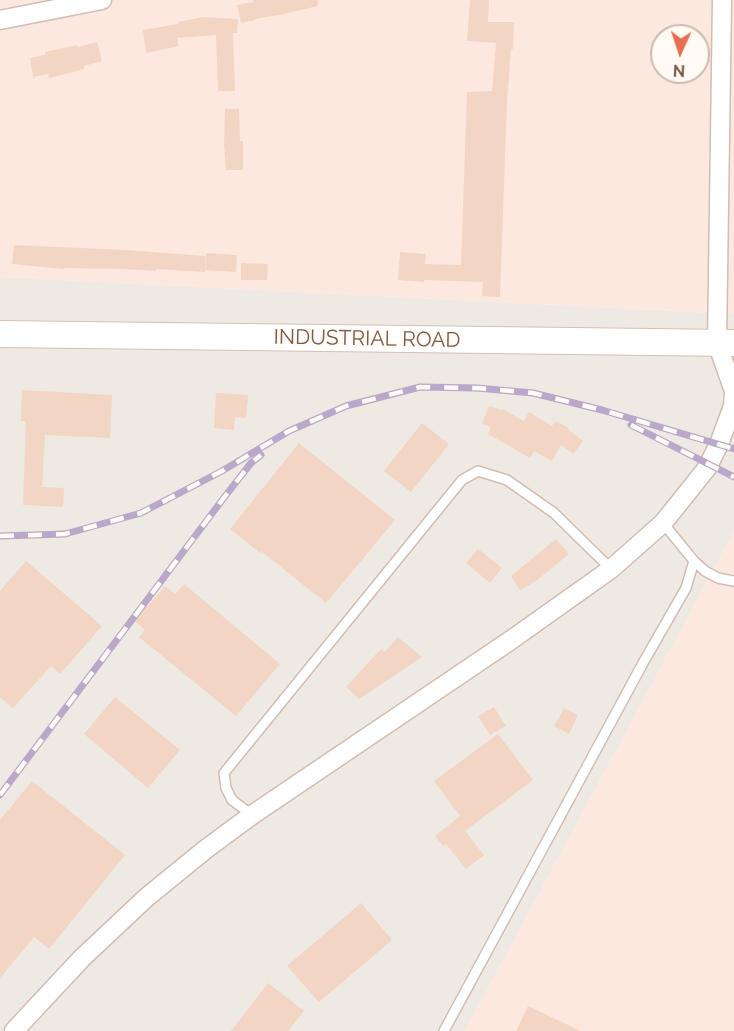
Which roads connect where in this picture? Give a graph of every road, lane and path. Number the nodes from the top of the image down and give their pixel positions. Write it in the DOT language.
graph roads {
  1 [pos="102,0"];
  2 [pos="722,0"];
  3 [pos="0,20"];
  4 [pos="0,334"];
  5 [pos="726,343"];
  6 [pos="734,392"];
  7 [pos="663,523"];
  8 [pos="694,561"];
  9 [pos="611,568"];
  10 [pos="734,581"];
  11 [pos="252,815"];
  12 [pos="14,1031"];
  13 [pos="444,1031"];
  1 -- 3 [label="street"];
  2 -- 5 [label="street"];
  4 -- 5 [label="street, INDUSTRIAL ROAD"];
  5 -- 6 [label="street"];
  6 -- 7 [label="street"];
  7 -- 8 [label="lane"];
  7 -- 9 [label="street"];
  8 -- 10 [label="lane"];
  8 -- 13 [label="lane"];
  9 -- 11 [label="street"];
  9 -- 11 [label="lane"];
  11 -- 12 [label="street"];
}
